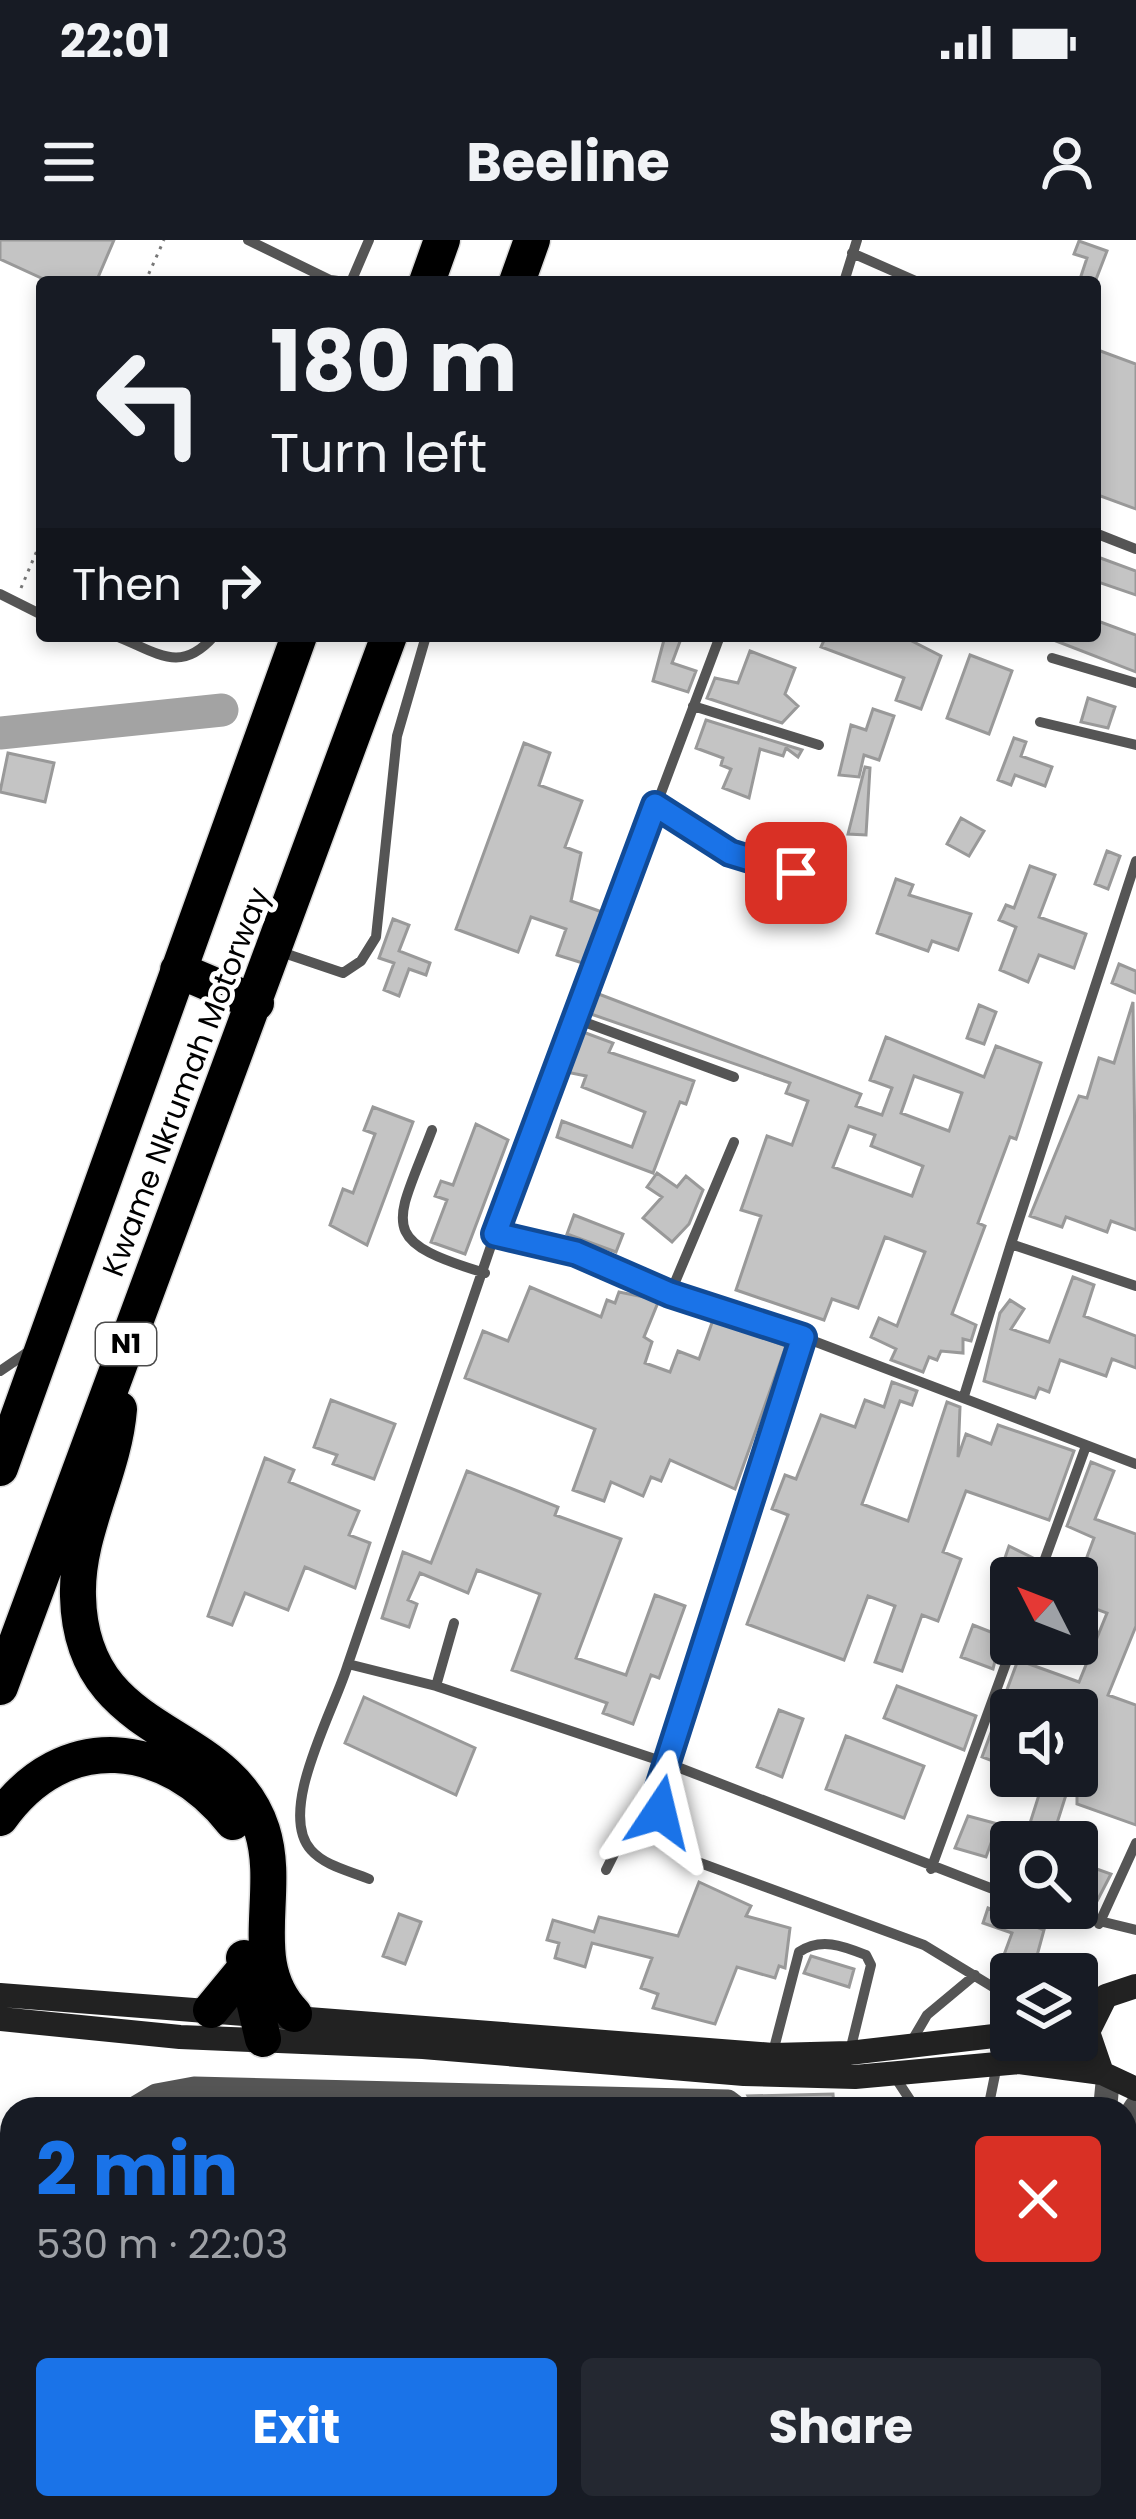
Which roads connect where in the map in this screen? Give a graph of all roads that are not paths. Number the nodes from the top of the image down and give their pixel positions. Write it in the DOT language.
graph roads {
  1 [pos="248,240"];
  2 [pos="369,240"];
  3 [pos="442,240"];
  4 [pos="532,240"];
  5 [pos="857,240"];
  6 [pos="853,254"];
  7 [pos="322,276"];
  8 [pos="351,276"];
  9 [pos="429,276"];
  10 [pos="519,276"];
  11 [pos="846,276"];
  12 [pos="904,276"];
  13 [pos="1101,535"];
  14 [pos="1136,549"];
  15 [pos="0,594"];
  16 [pos="36,612"];
  17 [pos="131,642"];
  18 [pos="209,642"];
  19 [pos="297,642"];
  20 [pos="387,642"];
  21 [pos="424,642"];
  22 [pos="718,642"];
  23 [pos="1052,658"];
  24 [pos="1136,683"];
  25 [pos="693,706"];
  26 [pos="1040,722"];
  27 [pos="819,745"];
  28 [pos="1136,745"];
  29 [pos="655,805"];
  30 [pos="1136,861"];
  31 [pos="834,882"];
  32 [pos="274,950"];
  33 [pos="178,970"];
  34 [pos="256,1003"];
  35 [pos="576,1019"];
  36 [pos="734,1077"];
  37 [pos="432,1130"];
  38 [pos="734,1142"];
  39 [pos="495,1234"];
  40 [pos="1012,1244"];
  41 [pos="484,1273"];
  42 [pos="1136,1286"];
  43 [pos="670,1294"];
  44 [pos="803,1337"];
  45 [pos="46,1340"];
  46 [pos="123,1351"];
  47 [pos="0,1372"];
  48 [pos="964,1396"];
  49 [pos="1086,1446"];
  50 [pos="1136,1464"];
  51 [pos="0,1468"];
  52 [pos="1046,1557"];
  53 [pos="454,1623"];
  54 [pos="349,1664"];
  55 [pos="1005,1665"];
  56 [pos="436,1686"];
  57 [pos="0,1688"];
  58 [pos="667,1763"];
  59 [pos="658,1790"];
  60 [pos="0,1818"];
  61 [pos="1136,1843"];
  62 [pos="931,1868"];
  63 [pos="606,1870"];
  64 [pos="369,1879"];
  65 [pos="990,1889"];
  66 [pos="1099,1924"];
  67 [pos="1136,1930"];
  68 [pos="244,1970"];
  69 [pos="975,1975"];
  70 [pos="1133,1983"];
  71 [pos="990,1985"];
  72 [pos="0,1995"];
  73 [pos="1098,2005"];
  74 [pos="211,2010"];
  75 [pos="294,2014"];
  76 [pos="0,2019"];
  77 [pos="260,2026"];
  78 [pos="990,2038"];
  79 [pos="909,2048"];
  80 [pos="849,2054"];
  81 [pos="772,2055"];
  82 [pos="1098,2058"];
  83 [pos="997,2064"];
  84 [pos="685,2070"];
  85 [pos="892,2074"];
  86 [pos="1105,2076"];
  87 [pos="1136,2089"];
  88 [pos="152,2097"];
  89 [pos="445,2097"];
  90 [pos="681,2097"];
  91 [pos="908,2097"];
  92 [pos="990,2097"];
  93 [pos="1106,2097"];
  1 -- 7 [label="lane"];
  2 -- 8 [label="lane"];
  3 -- 9 [label="highway"];
  4 -- 10 [label="highway"];
  5 -- 6 [label="lane"];
  6 -- 11 [label="lane"];
  6 -- 12 [label="lane"];
  13 -- 14 [label="lane"];
  15 -- 16 [label="lane"];
  17 -- 18 [label="lane"];
  19 -- 33 [label="highway, Kwame Nkrumah Motorway / N1"];
  20 -- 32 [label="highway, Kwame Nkrumah Motorway / N1"];
  21 -- 32 [label="lane"];
  22 -- 25 [label="lane"];
  23 -- 24 [label="lane"];
  25 -- 27 [label="lane"];
  25 -- 29 [label="lane"];
  26 -- 28 [label="lane"];
  29 -- 31 [label="lane"];
  29 -- 35 [label="lane"];
  30 -- 40 [label="lane"];
  32 -- 34 [label="highway, Kwame Nkrumah Motorway / N1"];
  33 -- 34 [label="highway"];
  33 -- 45 [label="highway, Kwame Nkrumah Motorway / N1"];
  34 -- 46 [label="highway, Kwame Nkrumah Motorway / N1"];
  35 -- 36 [label="lane"];
  35 -- 39 [label="lane"];
  37 -- 41 [label="lane"];
  38 -- 43 [label="lane"];
  39 -- 41 [label="lane"];
  39 -- 43 [label="lane"];
  40 -- 42 [label="lane"];
  40 -- 48 [label="lane"];
  41 -- 54 [label="lane"];
  43 -- 44 [label="lane"];
  44 -- 48 [label="lane"];
  44 -- 58 [label="lane"];
  45 -- 47 [label="lane"];
  45 -- 51 [label="highway, Kwame Nkrumah Motorway / N1"];
  46 -- 57 [label="highway, Kwame Nkrumah Motorway / N1"];
  46 -- 75 [label="highway"];
  48 -- 49 [label="lane"];
  49 -- 50 [label="lane"];
  49 -- 52 [label="lane"];
  53 -- 56 [label="lane"];
  54 -- 56 [label="lane"];
  54 -- 64 [label="lane"];
  55 -- 62 [label="lane"];
  56 -- 58 [label="lane"];
  58 -- 59 [label="lane"];
  58 -- 62 [label="lane"];
  59 -- 63 [label="lane"];
  59 -- 69 [label="lane"];
  60 -- 68 [label="highway"];
  61 -- 66 [label="lane"];
  62 -- 65 [label="lane"];
  66 -- 67 [label="lane"];
  68 -- 74 [label="highway"];
  68 -- 77 [label="highway"];
  69 -- 71 [label="lane"];
  69 -- 79 [label="lane"];
  70 -- 73 [label="main road"];
  72 -- 74 [label="main road"];
  74 -- 77 [label="main road"];
  75 -- 77 [label="main road"];
  75 -- 81 [label="main road"];
  76 -- 77 [label="main road"];
  77 -- 84 [label="main road"];
  78 -- 79 [label="main road"];
  79 -- 80 [label="main road"];
  80 -- 81 [label="main road"];
  80 -- 81 [label="lane"];
  82 -- 86 [label="main road"];
  83 -- 85 [label="main road"];
  83 -- 86 [label="main road"];
  83 -- 92 [label="lane"];
  84 -- 85 [label="main road"];
  84 -- 90 [label="street"];
  85 -- 91 [label="lane"];
  86 -- 87 [label="main road"];
  86 -- 93 [label="street"];
  88 -- 89 [label="street"];
}
